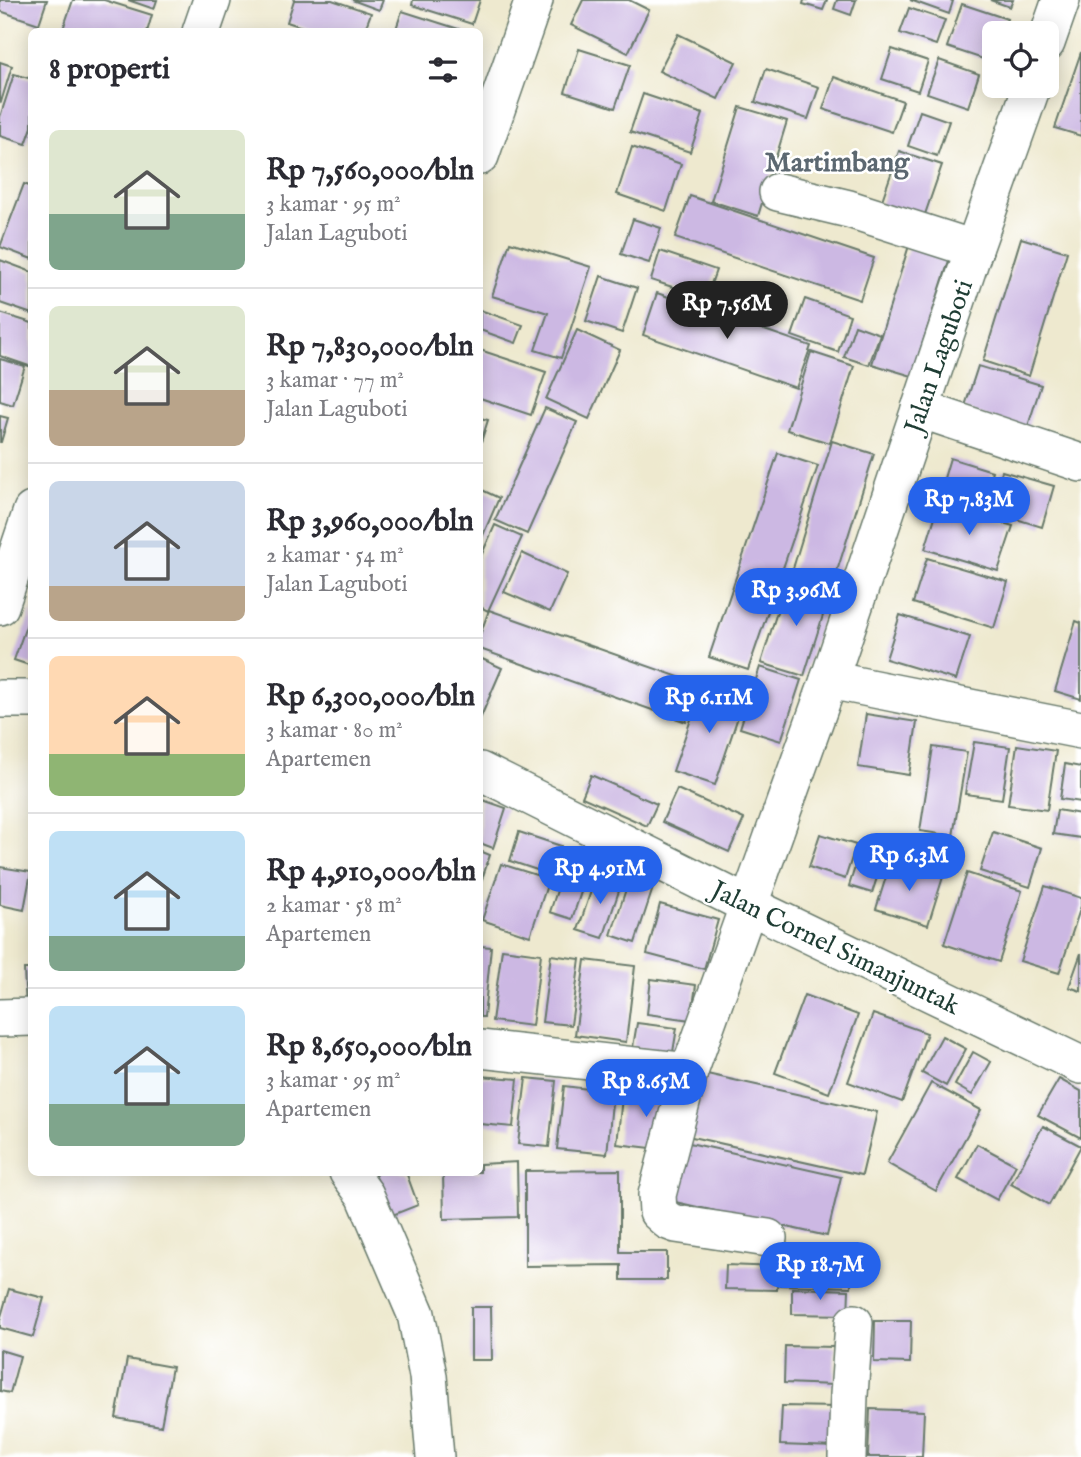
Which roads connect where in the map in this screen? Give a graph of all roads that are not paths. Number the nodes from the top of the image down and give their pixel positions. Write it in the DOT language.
graph roads {
  1 [pos="212,0"];
  2 [pos="534,0"];
  3 [pos="1061,0"];
  4 [pos="1054,21"];
  5 [pos="202,28"];
  6 [pos="1028,98"];
  7 [pos="483,147"];
  8 [pos="778,192"];
  9 [pos="974,248"];
  10 [pos="920,409"];
  11 [pos="1081,463"];
  12 [pos="28,523"];
  13 [pos="0,606"];
  14 [pos="829,680"];
  15 [pos="0,699"];
  16 [pos="28,699"];
  17 [pos="1081,730"];
  18 [pos="483,772"];
  19 [pos="748,905"];
  20 [pos="28,1017"];
  21 [pos="0,1018"];
  22 [pos="483,1049"];
  23 [pos="1081,1065"];
  24 [pos="689,1072"];
  25 [pos="351,1176"];
  26 [pos="768,1238"];
  27 [pos="854,1323"];
  28 [pos="435,1457"];
  29 [pos="847,1457"];
  1 -- 5 [label="street"];
  2 -- 7 [label="street"];
  3 -- 4 [label="street"];
  6 -- 9 [label="street, Jalan Laguboti"];
  8 -- 9 [label="street"];
  9 -- 10 [label="street, Jalan Laguboti"];
  10 -- 11 [label="street"];
  10 -- 14 [label="street, Jalan Laguboti"];
  12 -- 13 [label="street"];
  14 -- 17 [label="street"];
  14 -- 19 [label="street, Jalan Laguboti"];
  15 -- 16 [label="street"];
  18 -- 19 [label="street, Jalan Cornel Simanjuntak"];
  19 -- 23 [label="street, Jalan Cornel Simanjuntak"];
  19 -- 24 [label="street, Jalan Laguboti"];
  20 -- 21 [label="street"];
  22 -- 24 [label="street"];
  24 -- 26 [label="street, Jalan Laguboti"];
  25 -- 28 [label="street"];
  27 -- 29 [label="street"];
}
